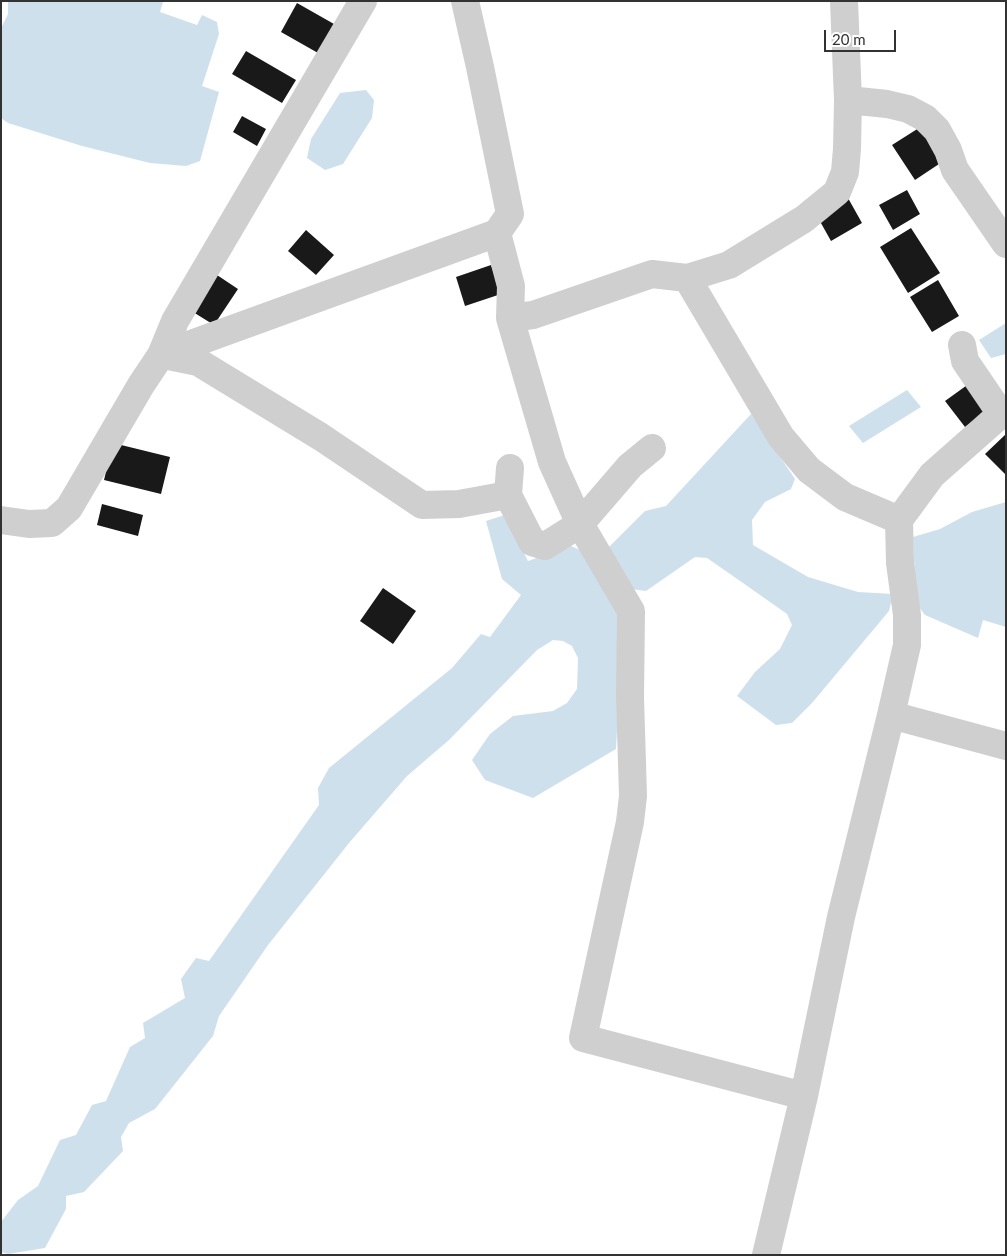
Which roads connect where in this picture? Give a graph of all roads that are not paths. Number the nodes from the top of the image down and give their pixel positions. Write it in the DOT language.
graph roads {
  1 [pos="363,1"];
  2 [pos="465,1"];
  3 [pos="844,1"];
  4 [pos="848,100"];
  5 [pos="497,233"];
  6 [pos="1006,244"];
  7 [pos="687,278"];
  8 [pos="510,318"];
  9 [pos="962,345"];
  10 [pos="161,355"];
  11 [pos="652,448"];
  12 [pos="510,468"];
  13 [pos="508,494"];
  14 [pos="1,520"];
  15 [pos="899,520"];
  16 [pos="586,533"];
  17 [pos="891,715"];
  18 [pos="1006,746"];
  19 [pos="804,1096"];
  20 [pos="766,1255"];
  1 -- 10 [label="street"];
  2 -- 5 [label="street"];
  3 -- 4 [label="street"];
  4 -- 6 [label="street"];
  4 -- 7 [label="street"];
  5 -- 8 [label="street"];
  5 -- 10 [label="street"];
  7 -- 8 [label="street"];
  7 -- 15 [label="street"];
  8 -- 16 [label="street"];
  9 -- 15 [label="street"];
  10 -- 13 [label="street"];
  10 -- 14 [label="street"];
  11 -- 16 [label="street"];
  12 -- 13 [label="street"];
  13 -- 16 [label="street"];
  15 -- 17 [label="street"];
  16 -- 19 [label="street"];
  17 -- 18 [label="street"];
  17 -- 19 [label="street"];
  19 -- 20 [label="street"];
}
